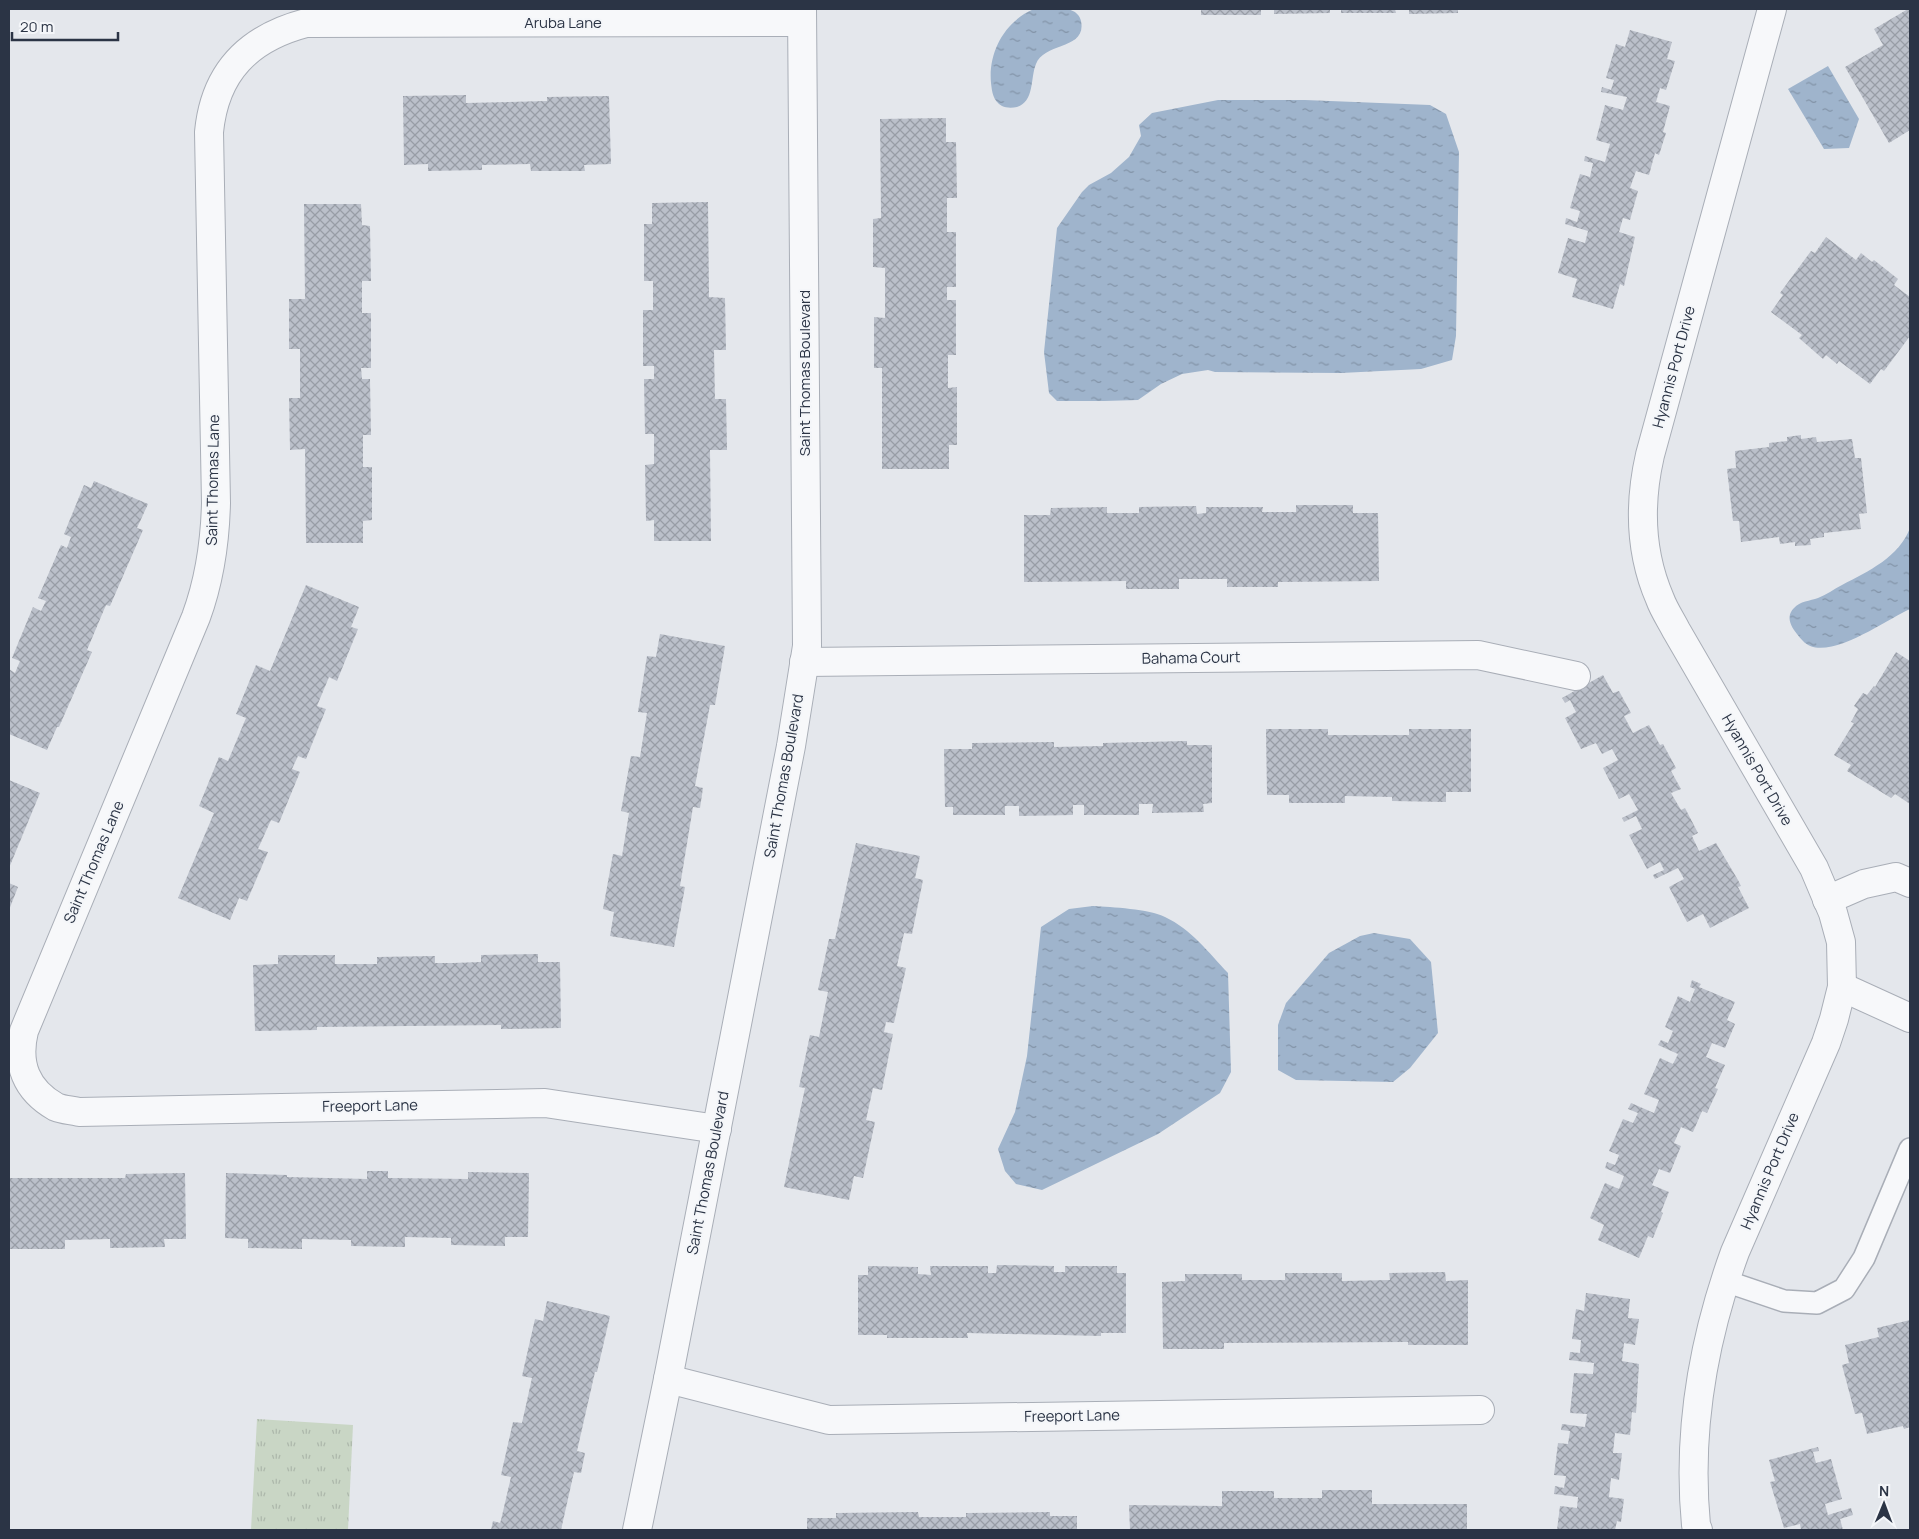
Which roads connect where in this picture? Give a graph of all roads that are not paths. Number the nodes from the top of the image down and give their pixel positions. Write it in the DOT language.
graph roads {
  1 [pos="1772,9"];
  2 [pos="802,16"];
  3 [pos="324,24"];
  4 [pos="804,662"];
  5 [pos="1576,676"];
  6 [pos="1910,884"];
  7 [pos="1827,900"];
  8 [pos="1842,988"];
  9 [pos="1910,1018"];
  10 [pos="31,1085"];
  11 [pos="717,1128"];
  12 [pos="1910,1149"];
  13 [pos="1725,1282"];
  14 [pos="668,1379"];
  15 [pos="1480,1410"];
  16 [pos="637,1530"];
  17 [pos="1698,1530"];
  1 -- 7 [label="street, Hyannis Port Drive"];
  2 -- 3 [label="street, Aruba Lane"];
  2 -- 4 [label="street, Saint Thomas Boulevard"];
  3 -- 10 [label="street, Saint Thomas Lane"];
  4 -- 5 [label="street, Bahama Court"];
  4 -- 11 [label="street, Saint Thomas Boulevard"];
  6 -- 7 [label="street"];
  7 -- 8 [label="street, Hyannis Port Drive"];
  8 -- 9 [label="street"];
  8 -- 13 [label="street, Hyannis Port Drive"];
  10 -- 11 [label="street, Freeport Lane"];
  11 -- 14 [label="street, Saint Thomas Boulevard"];
  12 -- 13 [label="lane"];
  13 -- 17 [label="street, Hyannis Port Drive"];
  14 -- 15 [label="street, Freeport Lane"];
  14 -- 16 [label="street, Saint Thomas Boulevard"];
}
